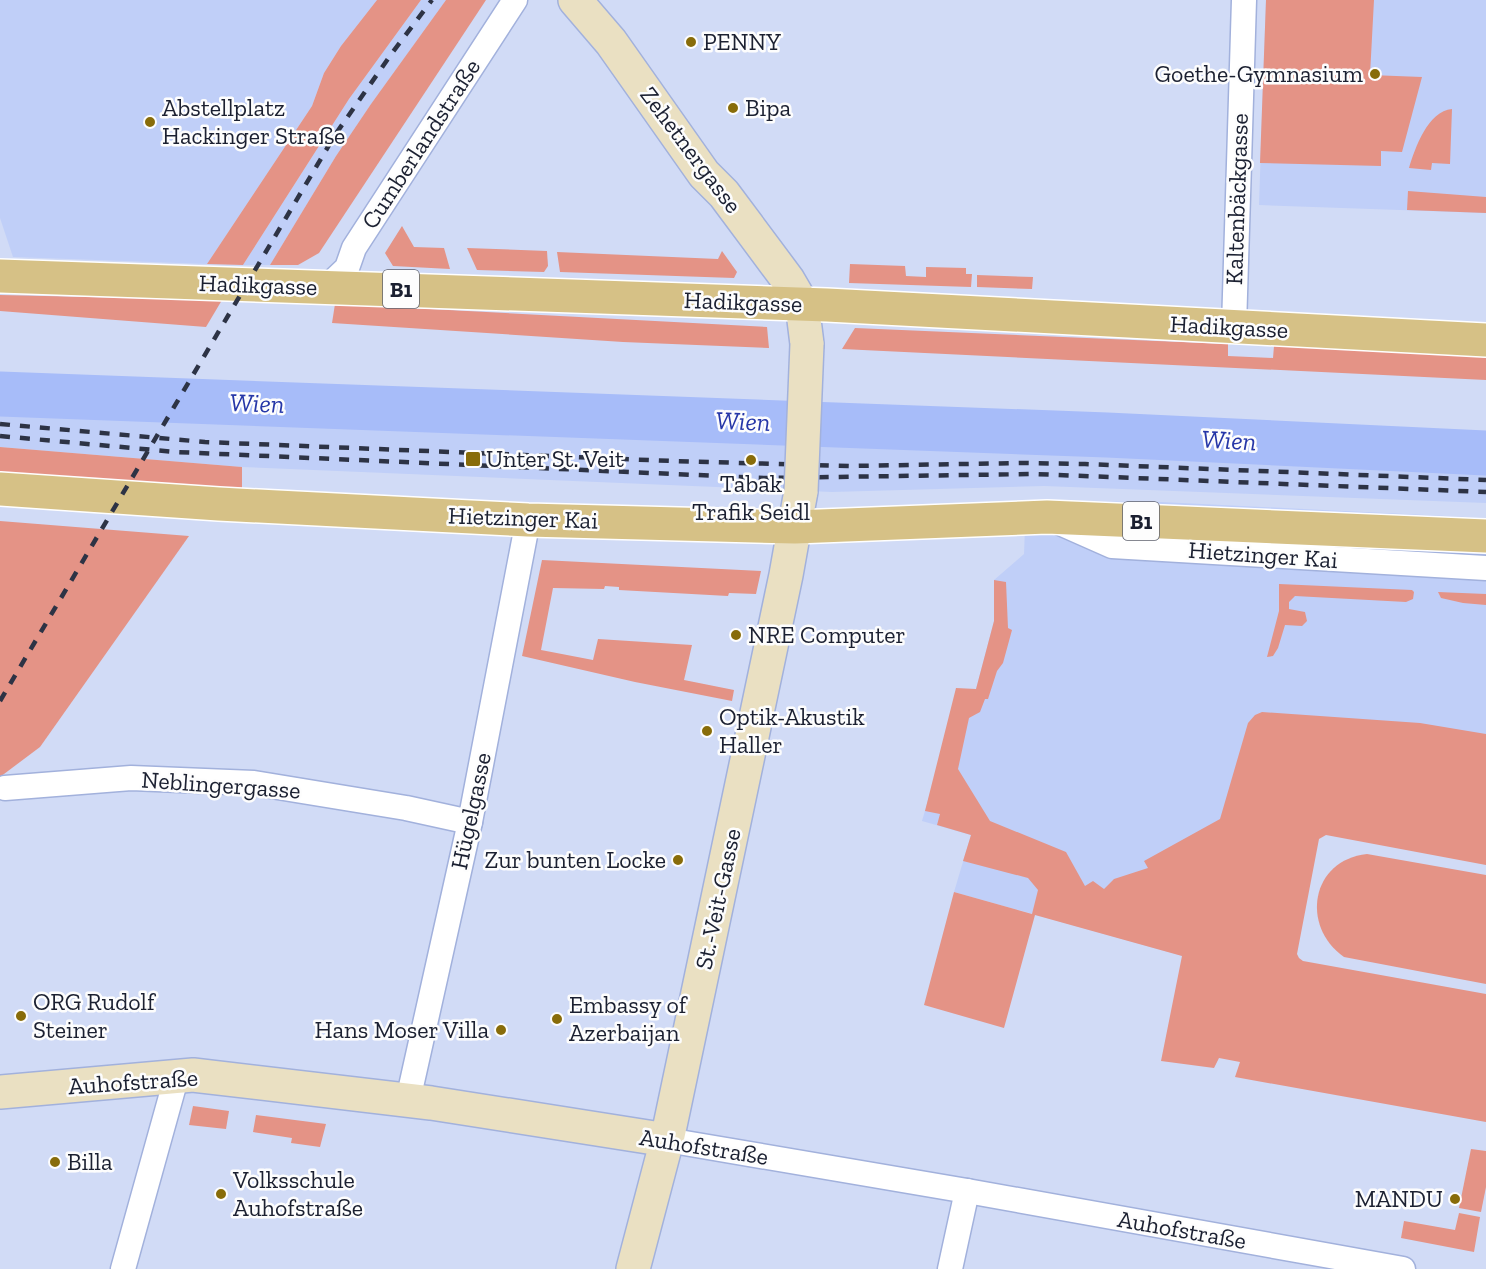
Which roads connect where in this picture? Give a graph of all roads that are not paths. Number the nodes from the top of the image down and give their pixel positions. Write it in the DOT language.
graph roads {
  1 [pos="515,0"];
  2 [pos="1244,0"];
  3 [pos="587,8"];
  4 [pos="0,276"];
  5 [pos="327,287"];
  6 [pos="802,304"];
  7 [pos="1233,327"];
  8 [pos="1486,340"];
  9 [pos="0,489"];
  10 [pos="1047,517"];
  11 [pos="528,520"];
  12 [pos="795,526"];
  13 [pos="1486,536"];
  14 [pos="1486,568"];
  15 [pos="5,788"];
  16 [pos="470,822"];
  17 [pos="177,1075"];
  18 [pos="0,1092"];
  19 [pos="408,1100"];
  20 [pos="667,1140"];
  21 [pos="967,1191"];
  22 [pos="123,1269"];
  23 [pos="633,1269"];
  24 [pos="950,1269"];
  25 [pos="1402,1269"];
  1 -- 5 [label="street, Cumberlandstraße"];
  2 -- 7 [label="street, Kaltenbäckgasse"];
  3 -- 6 [label="street, Zehetnergasse"];
  4 -- 5 [label="main road, Hadikgasse / B1"];
  5 -- 6 [label="main road, Hadikgasse / B1"];
  6 -- 7 [label="main road, Hadikgasse / B1"];
  6 -- 12 [label="street, St.-Veit-Gasse, bridge"];
  7 -- 8 [label="main road, Hadikgasse / B1"];
  9 -- 11 [label="main road, Hietzinger Kai / B1"];
  10 -- 12 [label="main road, Hietzinger Kai / B1"];
  10 -- 13 [label="main road, Hietzinger Kai / B1"];
  10 -- 14 [label="street, Hietzinger Kai"];
  11 -- 12 [label="main road, Hietzinger Kai / B1"];
  11 -- 16 [label="street, Hügelgasse"];
  12 -- 20 [label="street, St.-Veit-Gasse"];
  15 -- 16 [label="street, Neblingergasse"];
  16 -- 19 [label="street, Hügelgasse"];
  17 -- 18 [label="street, Auhofstraße"];
  17 -- 19 [label="street, Auhofstraße"];
  17 -- 22 [label="street"];
  19 -- 20 [label="street, Auhofstraße"];
  20 -- 21 [label="street, Auhofstraße"];
  20 -- 23 [label="street, St.-Veit-Gasse"];
  21 -- 24 [label="street"];
  21 -- 25 [label="street, Auhofstraße"];
}
